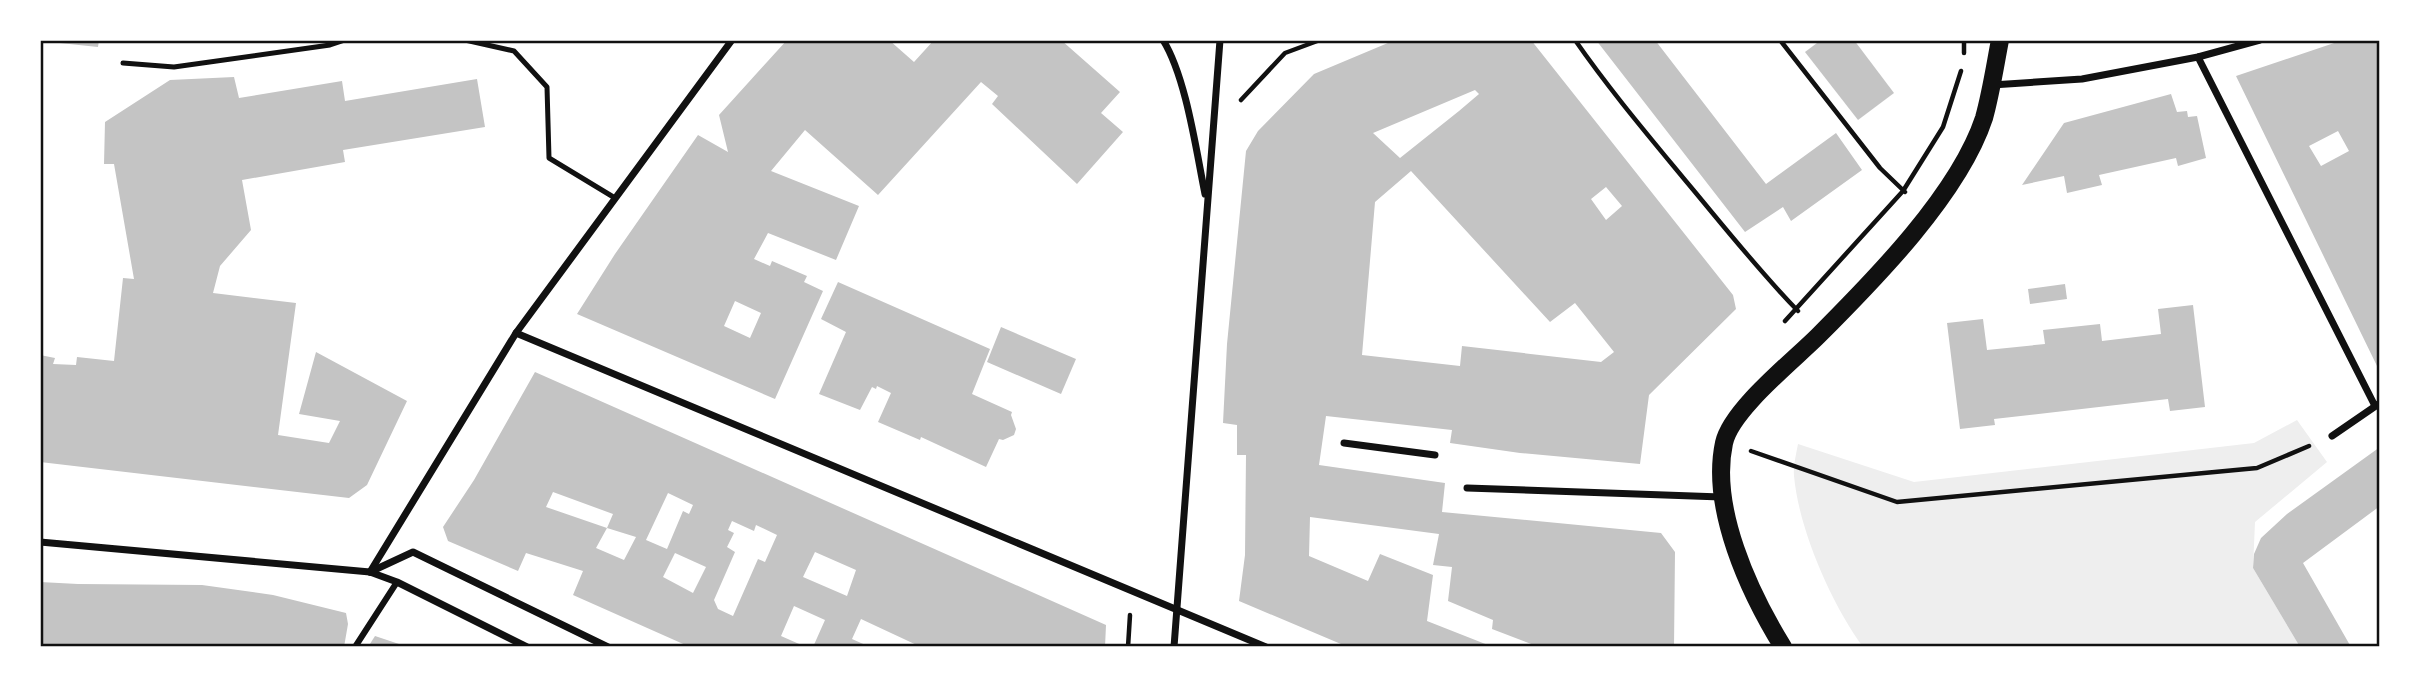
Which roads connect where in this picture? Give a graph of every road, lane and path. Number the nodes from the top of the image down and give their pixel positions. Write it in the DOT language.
graph roads {
  1 [pos="345,40"];
  2 [pos="465,40"];
  3 [pos="732,40"];
  4 [pos="1163,40"];
  5 [pos="1220,40"];
  6 [pos="1574,40"];
  7 [pos="1780,40"];
  8 [pos="2000,40"];
  9 [pos="2260,40"];
  10 [pos="2198,57"];
  11 [pos="123,63"];
  12 [pos="1992,85"];
  13 [pos="1880,168"];
  14 [pos="615,198"];
  15 [pos="1208,205"];
  16 [pos="1778,291"];
  17 [pos="516,333"];
  18 [pos="2378,405"];
  19 [pos="2332,436"];
  20 [pos="1724,441"];
  21 [pos="1344,443"];
  22 [pos="1436,455"];
  23 [pos="1467,488"];
  24 [pos="1721,497"];
  25 [pos="40,542"];
  26 [pos="370,572"];
  27 [pos="397,582"];
  28 [pos="1129,628"];
  29 [pos="355,647"];
  30 [pos="527,647"];
  31 [pos="608,647"];
  32 [pos="1128,647"];
  33 [pos="1174,647"];
  34 [pos="1266,647"];
  35 [pos="1783,647"];
  1 -- 11 [label="lane"];
  2 -- 14 [label="lane"];
  3 -- 14 [label="street"];
  4 -- 15 [label="street"];
  5 -- 15 [label="street"];
  6 -- 16 [label="path"];
  7 -- 13 [label="path"];
  8 -- 12 [label="main road"];
  9 -- 10 [label="street"];
  10 -- 12 [label="street"];
  10 -- 18 [label="street"];
  12 -- 20 [label="main road"];
  14 -- 17 [label="street"];
  15 -- 33 [label="street"];
  17 -- 26 [label="street"];
  17 -- 34 [label="street"];
  18 -- 19 [label="street"];
  19 -- 20 [label="path"];
  20 -- 24 [label="main road"];
  21 -- 22 [label="street"];
  23 -- 24 [label="street"];
  24 -- 35 [label="main road"];
  25 -- 26 [label="street"];
  26 -- 27 [label="street"];
  26 -- 31 [label="street"];
  27 -- 29 [label="street"];
  27 -- 30 [label="street"];
  28 -- 32 [label="path"];
}
